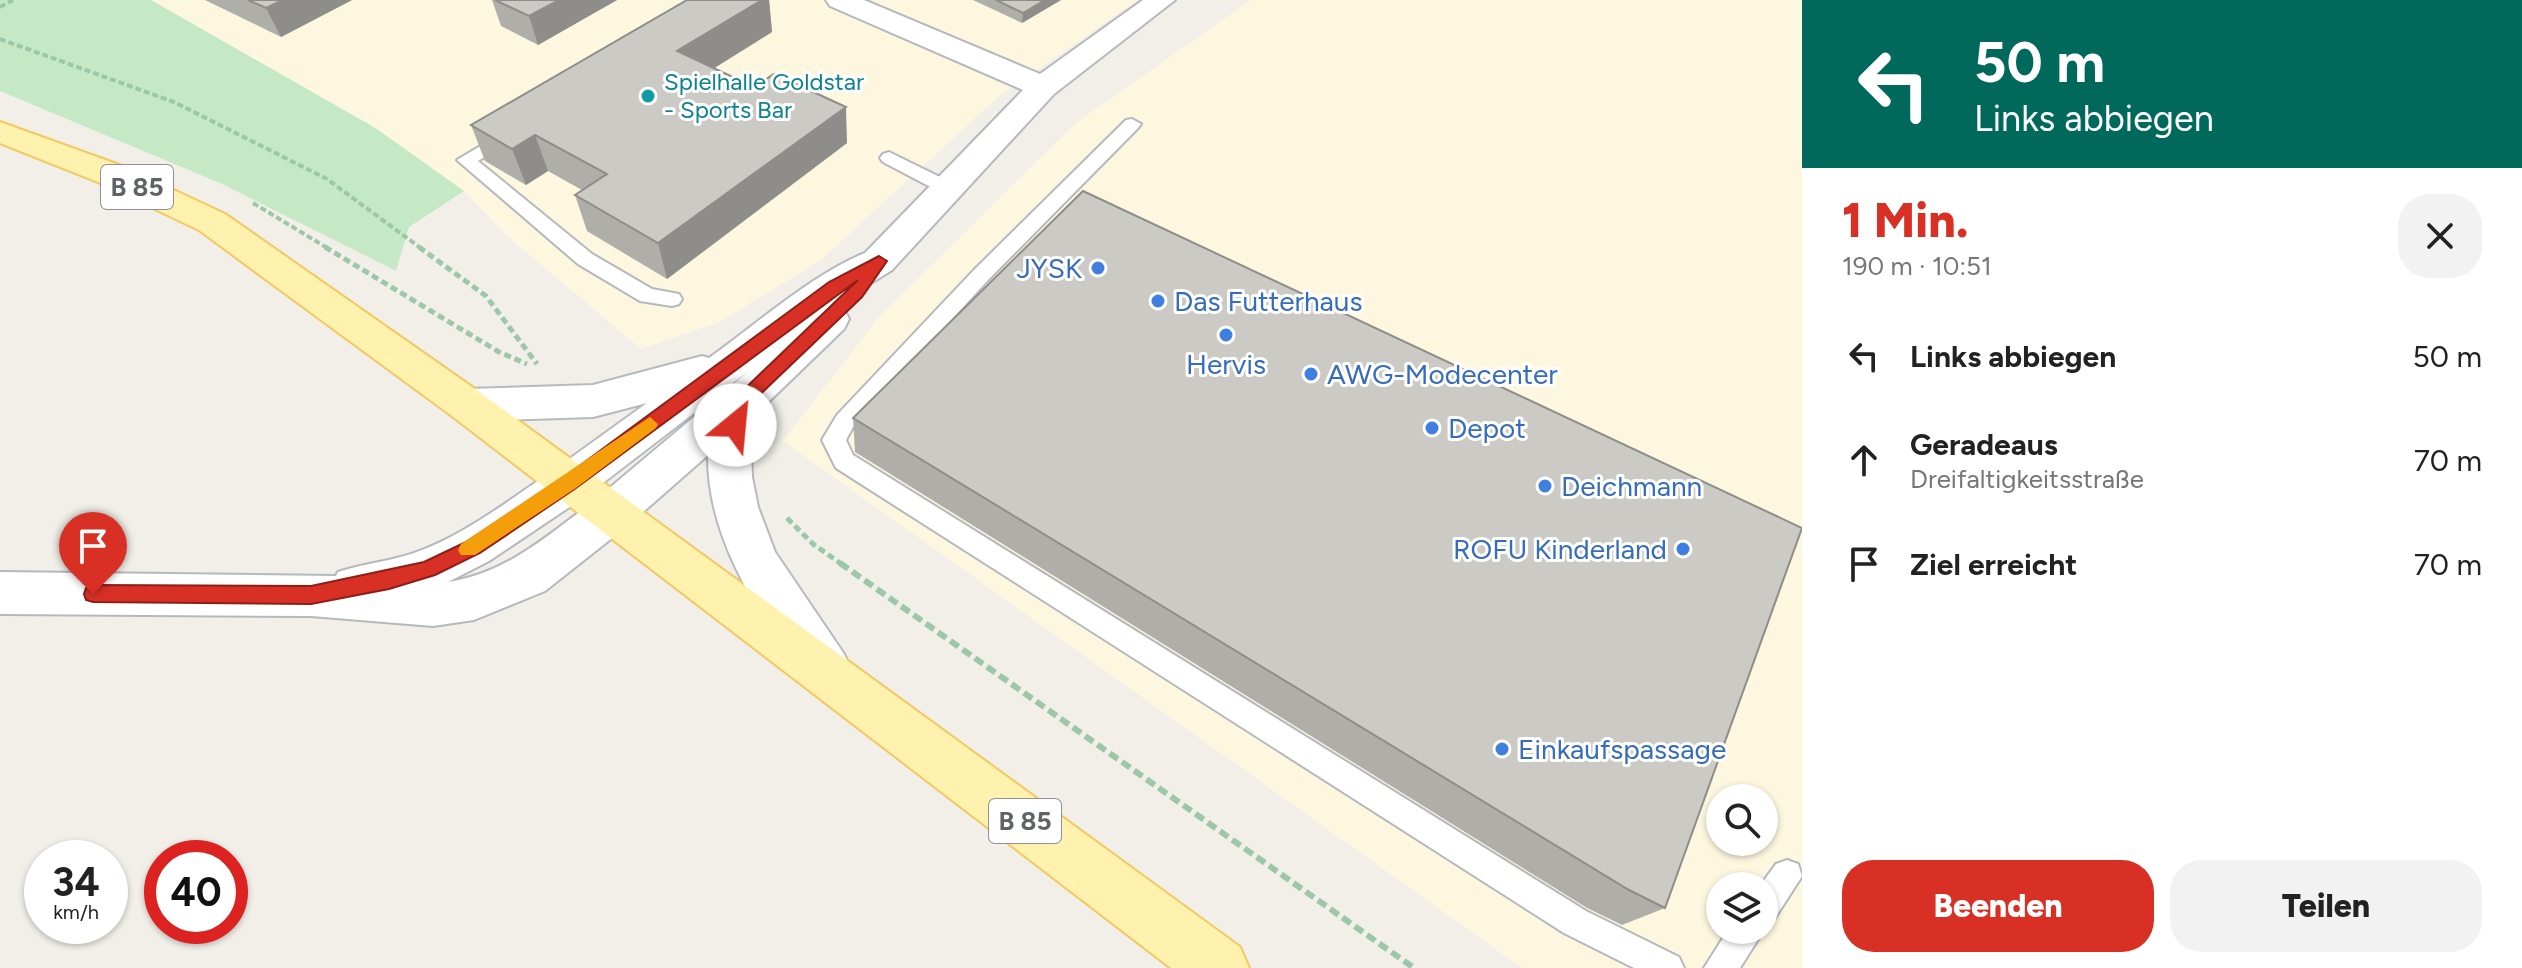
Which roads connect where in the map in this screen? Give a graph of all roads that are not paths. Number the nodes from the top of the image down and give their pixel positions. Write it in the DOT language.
graph roads {
  1 [pos="840,0"];
  2 [pos="1161,0"];
  3 [pos="1043,87"];
  4 [pos="1132,124"];
  5 [pos="519,128"];
  6 [pos="0,132"];
  7 [pos="889,158"];
  8 [pos="949,189"];
  9 [pos="879,261"];
  10 [pos="672,299"];
  11 [pos="738,357"];
  12 [pos="740,404"];
  13 [pos="467,405"];
  14 [pos="570,483"];
  15 [pos="610,514"];
  16 [pos="0,593"];
  17 [pos="311,595"];
  18 [pos="830,675"];
  19 [pos="1787,875"];
  20 [pos="1778,888"];
  21 [pos="1738,944"];
  22 [pos="1219,968"];
  23 [pos="1668,968"];
  24 [pos="1720,968"];
  1 -- 3 [label="street"];
  2 -- 3 [label="street"];
  3 -- 8 [label="street"];
  4 -- 23 [label="lane"];
  5 -- 10 [label="lane"];
  6 -- 13 [label="main road, B 85"];
  7 -- 8 [label="lane"];
  8 -- 9 [label="street"];
  9 -- 11 [label="street"];
  9 -- 12 [label="street"];
  11 -- 13 [label="street"];
  11 -- 14 [label="street"];
  12 -- 15 [label="street"];
  12 -- 18 [label="street"];
  13 -- 14 [label="main road, B 85"];
  14 -- 15 [label="main road, B 85"];
  14 -- 17 [label="street"];
  15 -- 17 [label="street"];
  15 -- 18 [label="main road, B 85"];
  16 -- 17 [label="street"];
  18 -- 22 [label="main road, B 85"];
  19 -- 20 [label="lane"];
  21 -- 24 [label="lane"];
}
